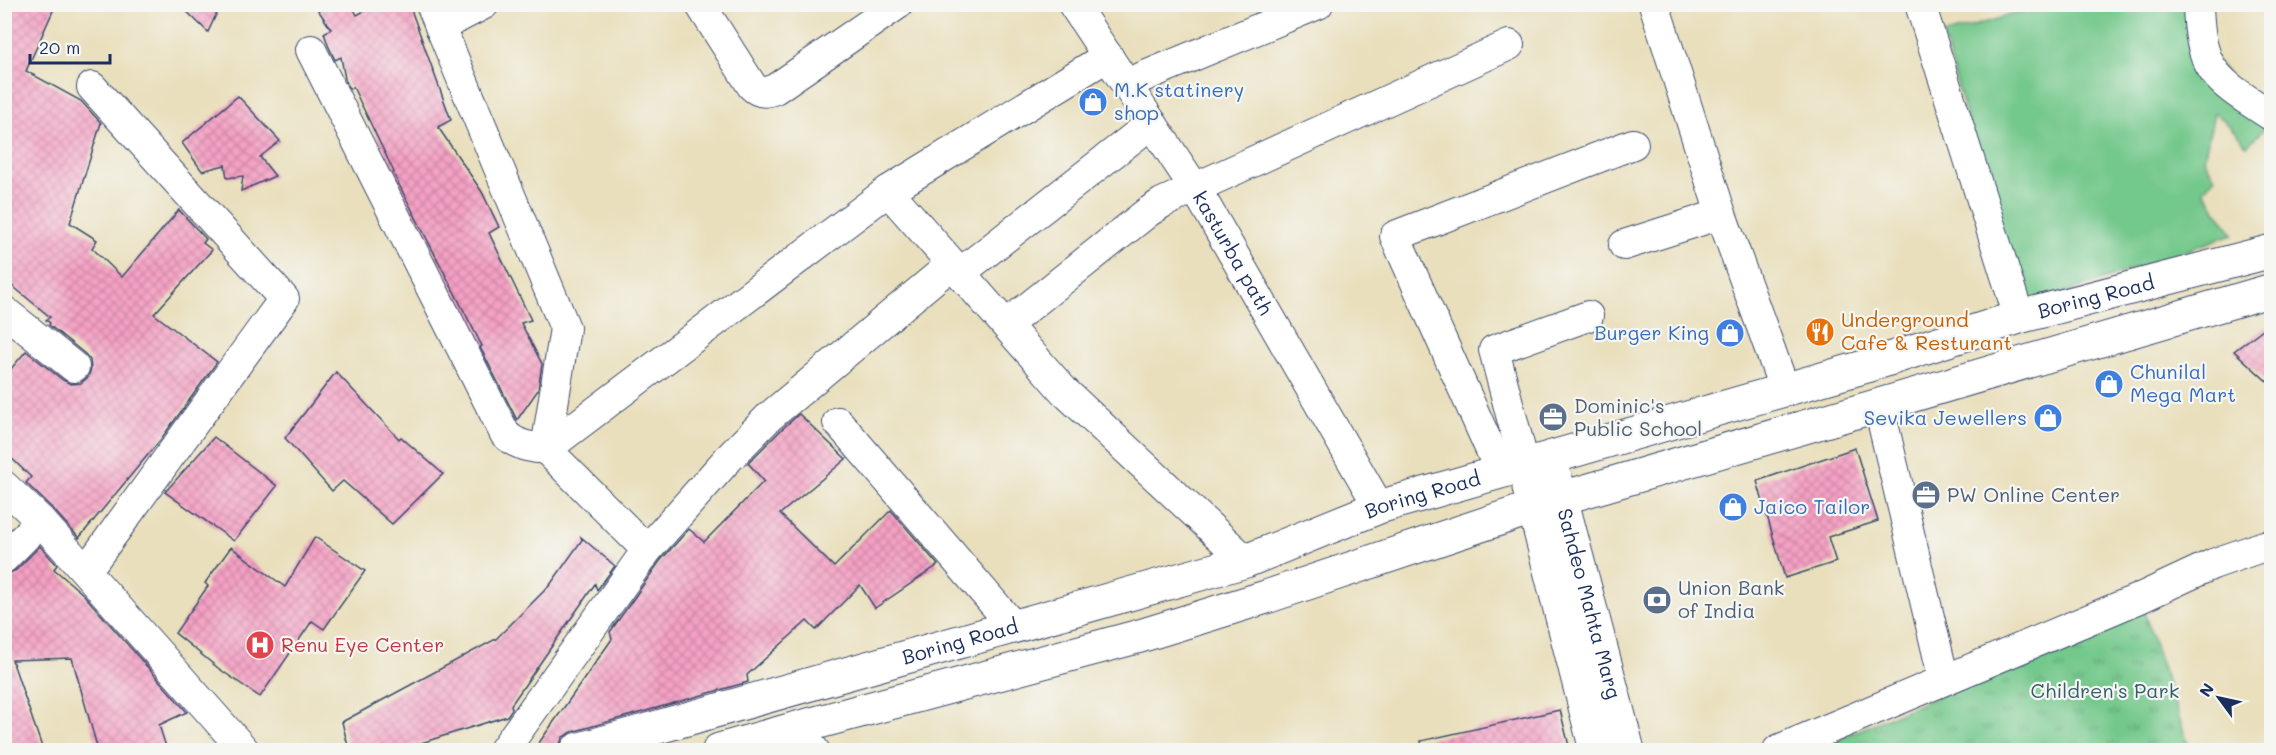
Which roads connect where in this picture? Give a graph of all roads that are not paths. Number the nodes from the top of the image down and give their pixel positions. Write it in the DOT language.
graph roads {
  1 [pos="484,4"];
  2 [pos="700,4"];
  3 [pos="898,4"];
  4 [pos="1073,4"];
  5 [pos="1318,4"];
  6 [pos="1654,4"];
  7 [pos="1920,4"];
  8 [pos="2198,4"];
  9 [pos="436,16"];
  10 [pos="1509,45"];
  11 [pos="311,51"];
  12 [pos="1108,56"];
  13 [pos="1126,84"];
  14 [pos="92,87"];
  15 [pos="2271,116"];
  16 [pos="1152,123"];
  17 [pos="1633,144"];
  18 [pos="1195,188"];
  19 [pos="888,191"];
  20 [pos="1721,214"];
  21 [pos="1624,245"];
  22 [pos="2271,251"];
  23 [pos="956,268"];
  24 [pos="2271,290"];
  25 [pos="4,311"];
  26 [pos="1588,316"];
  27 [pos="2019,316"];
  28 [pos="1006,325"];
  29 [pos="74,367"];
  30 [pos="1784,388"];
  31 [pos="1879,406"];
  32 [pos="838,422"];
  33 [pos="546,449"];
  34 [pos="1525,465"];
  35 [pos="4,486"];
  36 [pos="1548,504"];
  37 [pos="1379,507"];
  38 [pos="40,521"];
  39 [pos="2269,545"];
  40 [pos="647,550"];
  41 [pos="4,558"];
  42 [pos="1246,561"];
  43 [pos="86,571"];
  44 [pos="1014,627"];
  45 [pos="1944,680"];
  46 [pos="803,740"];
  47 [pos="244,750"];
  48 [pos="504,750"];
  49 [pos="577,750"];
  50 [pos="719,750"];
  51 [pos="1596,750"];
  52 [pos="1628,750"];
  53 [pos="1778,750"];
  1 -- 9 [label="street"];
  2 -- 3 [label="street"];
  4 -- 12 [label="street, kasturba path"];
  5 -- 13 [label="street"];
  6 -- 20 [label="street"];
  7 -- 27 [label="street"];
  8 -- 15 [label="street"];
  9 -- 33 [label="street"];
  10 -- 18 [label="street"];
  11 -- 33 [label="street"];
  12 -- 13 [label="street, kasturba path"];
  12 -- 19 [label="street"];
  13 -- 16 [label="street, kasturba path"];
  14 -- 43 [label="street"];
  16 -- 18 [label="street, kasturba path"];
  16 -- 23 [label="street"];
  17 -- 34 [label="street"];
  18 -- 28 [label="street"];
  18 -- 37 [label="street, kasturba path"];
  19 -- 23 [label="street"];
  19 -- 33 [label="street"];
  20 -- 21 [label="street"];
  20 -- 30 [label="street"];
  22 -- 27 [label="street, Boring Road"];
  23 -- 28 [label="street"];
  23 -- 40 [label="street"];
  24 -- 31 [label="street"];
  25 -- 29 [label="street"];
  26 -- 34 [label="street"];
  27 -- 30 [label="street, Boring Road"];
  28 -- 42 [label="street"];
  30 -- 34 [label="street, Boring Road"];
  31 -- 36 [label="street"];
  31 -- 45 [label="street"];
  32 -- 44 [label="street"];
  33 -- 40 [label="street"];
  34 -- 36 [label="street, Sahdeo Mahta Marg"];
  34 -- 37 [label="street, Boring Road"];
  35 -- 38 [label="street"];
  36 -- 46 [label="street"];
  36 -- 51 [label="street, Sahdeo Mahta Marg"];
  36 -- 52 [label="street, Sahdeo Mahta Marg"];
  37 -- 42 [label="street, Boring Road"];
  38 -- 41 [label="street"];
  38 -- 43 [label="street"];
  39 -- 45 [label="street"];
  40 -- 48 [label="street"];
  42 -- 44 [label="street, Boring Road"];
  43 -- 47 [label="street"];
  44 -- 49 [label="street, Boring Road"];
  45 -- 53 [label="street"];
  46 -- 50 [label="street"];
}
